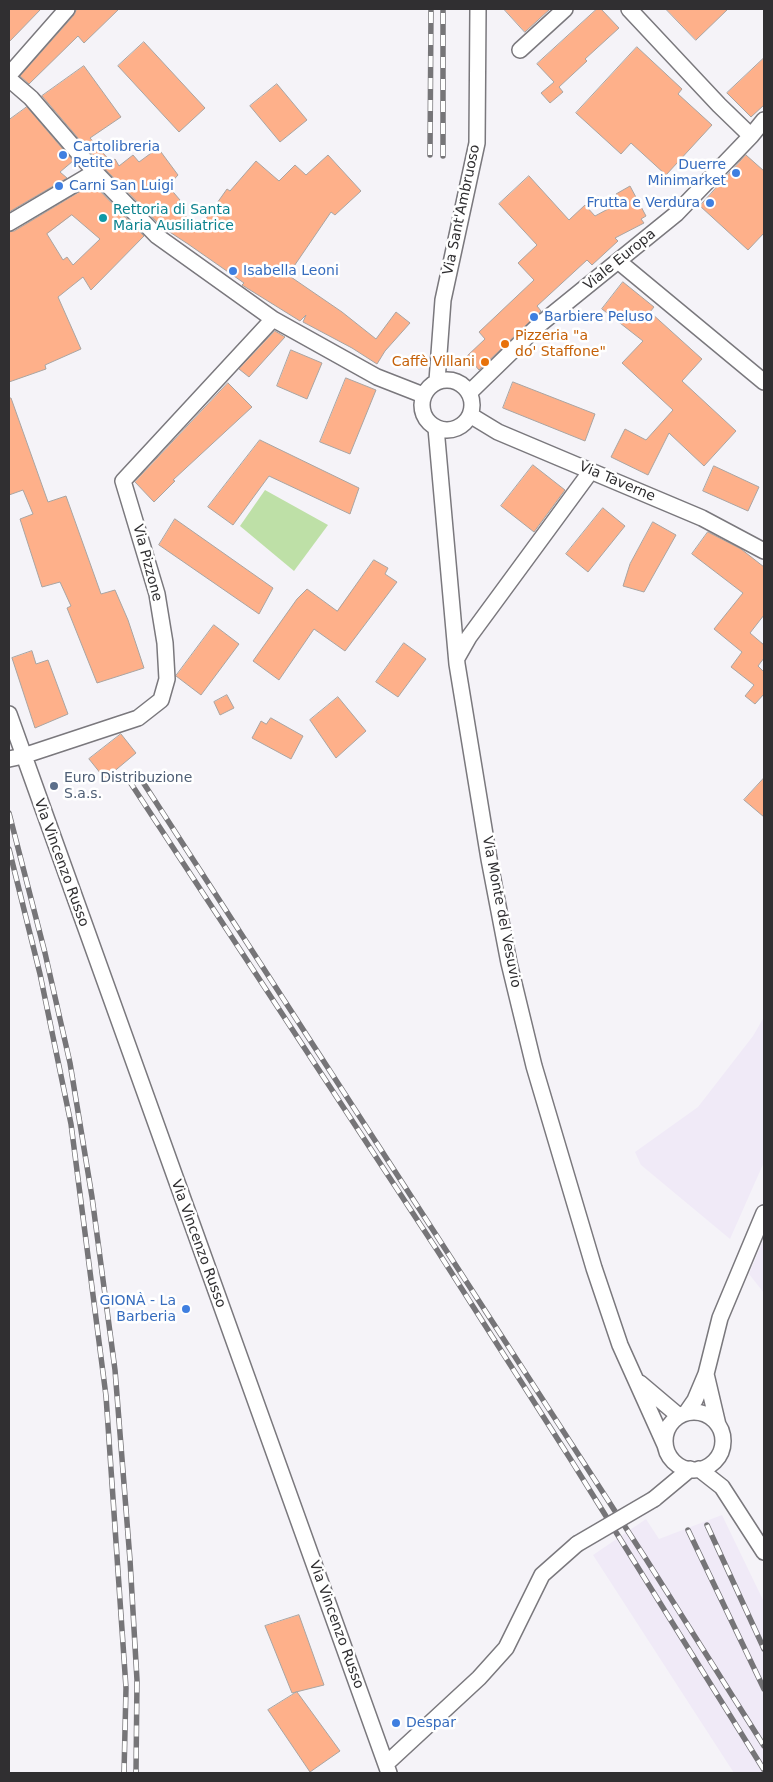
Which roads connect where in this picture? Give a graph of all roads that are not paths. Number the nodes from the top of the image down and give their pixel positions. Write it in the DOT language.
graph roads {
  1 [pos="67,9"];
  2 [pos="478,9"];
  3 [pos="630,9"];
  4 [pos="560,10"];
  5 [pos="520,50"];
  6 [pos="9,75"];
  7 [pos="9,79"];
  8 [pos="764,120"];
  9 [pos="751,136"];
  10 [pos="95,172"];
  11 [pos="9,223"];
  12 [pos="618,261"];
  13 [pos="273,319"];
  14 [pos="437,381"];
  15 [pos="764,382"];
  16 [pos="469,393"];
  17 [pos="423,395"];
  18 [pos="470,415"];
  19 [pos="436,428"];
  20 [pos="591,471"];
  21 [pos="764,551"];
  22 [pos="457,658"];
  23 [pos="9,714"];
  24 [pos="16,758"];
  25 [pos="764,1213"];
  26 [pos="706,1374"];
  27 [pos="637,1381"];
  28 [pos="683,1414"];
  29 [pos="718,1425"];
  30 [pos="667,1449"];
  31 [pos="720,1452"];
  32 [pos="695,1469"];
  33 [pos="722,1487"];
  34 [pos="659,1495"];
  35 [pos="764,1552"];
  36 [pos="388,1769"];
  1 -- 6 [label="street"];
  2 -- 14 [label="street, Via Sant'Ambruoso"];
  3 -- 9 [label="street"];
  4 -- 5 [label="street"];
  7 -- 10 [label="street"];
  8 -- 9 [label="street, Viale Europa"];
  9 -- 12 [label="street, Viale Europa"];
  10 -- 11 [label="street"];
  10 -- 13 [label="street"];
  12 -- 15 [label="street"];
  12 -- 16 [label="street, Viale Europa"];
  13 -- 17 [label="street"];
  13 -- 24 [label="street, Via Pizzone"];
  14 -- 16 [label="street"];
  14 -- 17 [label="street"];
  16 -- 18 [label="street"];
  17 -- 19 [label="street"];
  18 -- 19 [label="street"];
  18 -- 20 [label="street, Via Taverne"];
  19 -- 22 [label="street, Via Monte del Vesuvio"];
  20 -- 21 [label="street, Via Taverne"];
  20 -- 22 [label="street"];
  22 -- 27 [label="street, Via Monte del Vesuvio"];
  23 -- 24 [label="street, Via Vincenzo Russo"];
  24 -- 36 [label="street, Via Vincenzo Russo"];
  25 -- 26 [label="street"];
  26 -- 28 [label="street"];
  26 -- 29 [label="street"];
  27 -- 28 [label="street, Via Monte del Vesuvio"];
  27 -- 30 [label="street, Via Monte del Vesuvio"];
  28 -- 29 [label="street, Via Monte del Vesuvio"];
  28 -- 30 [label="street"];
  29 -- 31 [label="street, Via Monte del Vesuvio"];
  30 -- 32 [label="street, Via Monte del Vesuvio"];
  30 -- 34 [label="street"];
  31 -- 32 [label="street"];
  31 -- 33 [label="street, Via Monte del Vesuvio"];
  32 -- 33 [label="street, Via Monte del Vesuvio"];
  32 -- 34 [label="street"];
  33 -- 35 [label="street, Via Monte del Vesuvio"];
  34 -- 36 [label="street, bridge"];
}
